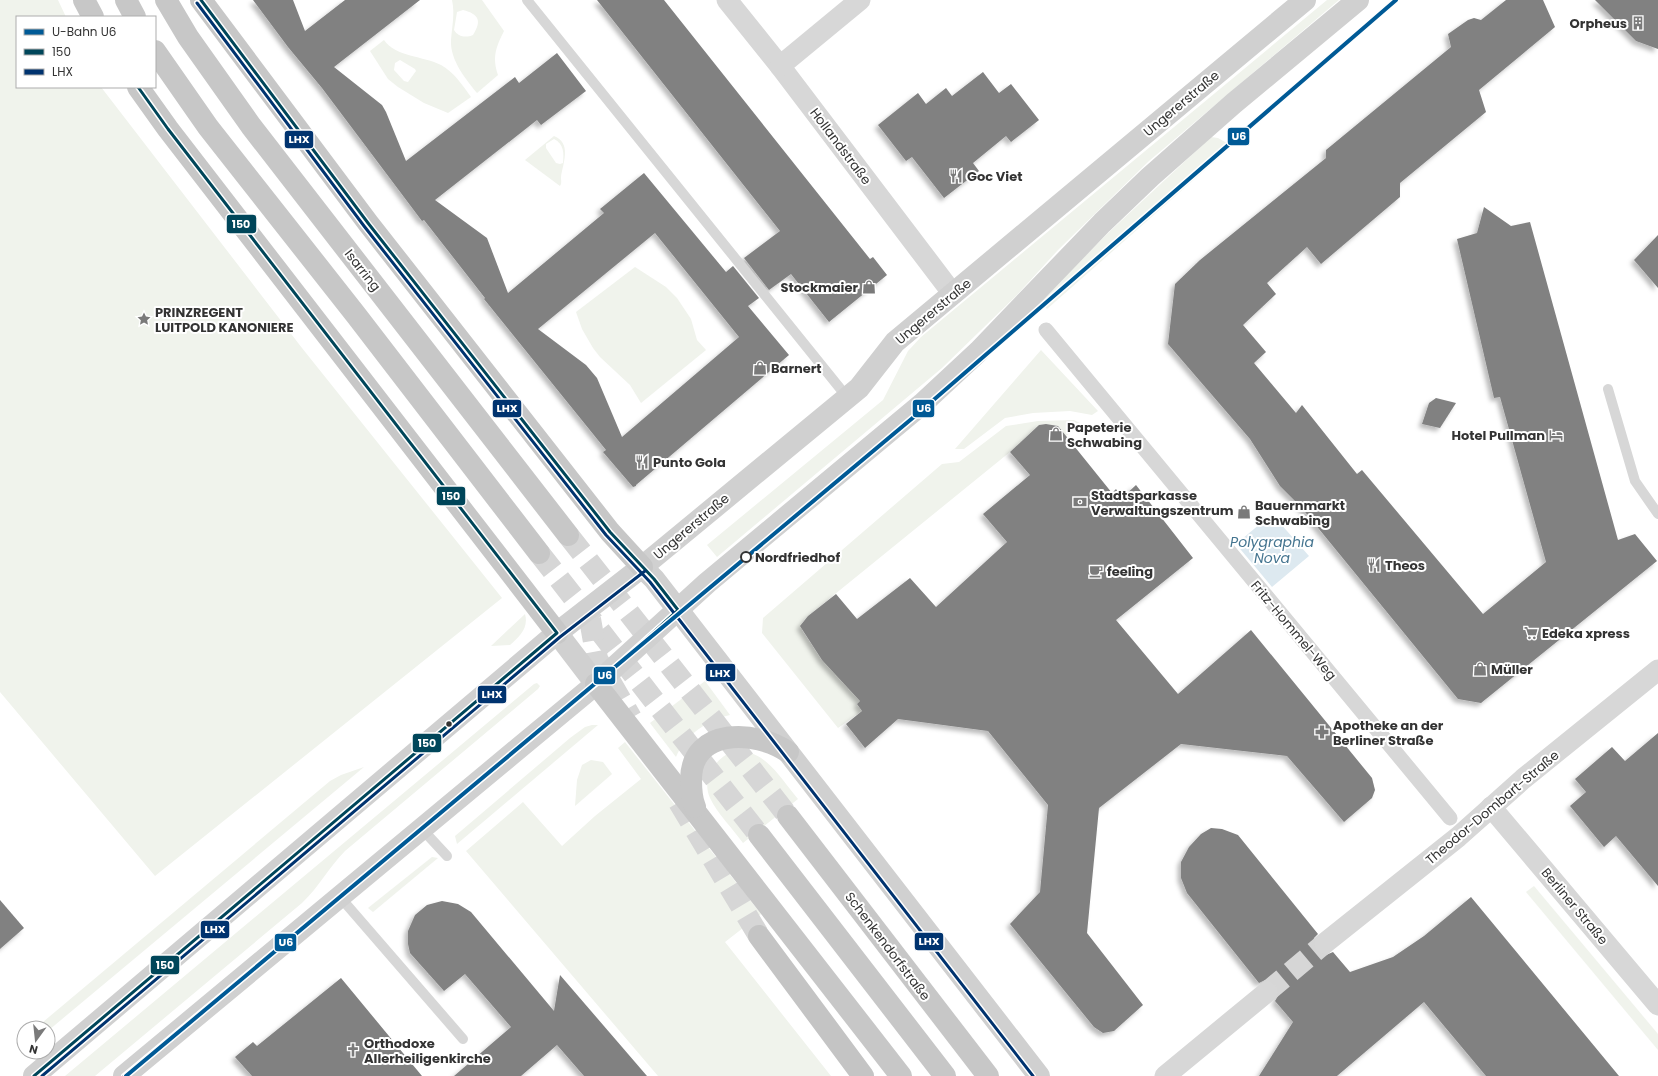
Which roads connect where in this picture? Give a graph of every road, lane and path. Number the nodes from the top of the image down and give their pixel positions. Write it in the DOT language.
graph roads {
  1 [pos="84,0"];
  2 [pos="126,0"];
  3 [pos="166,0"];
  4 [pos="202,0"];
  5 [pos="527,0"];
  6 [pos="727,0"];
  7 [pos="860,0"];
  8 [pos="1305,0"];
  9 [pos="1358,0"];
  10 [pos="92,16"];
  11 [pos="134,16"];
  12 [pos="156,52"];
  13 [pos="780,66"];
  14 [pos="139,88"];
  15 [pos="954,294"];
  16 [pos="1046,330"];
  17 [pos="1608,389"];
  18 [pos="847,397"];
  19 [pos="1658,514"];
  20 [pos="568,535"];
  21 [pos="539,553"];
  22 [pos="642,566"];
  23 [pos="678,610"];
  24 [pos="557,633"];
  25 [pos="1658,670"];
  26 [pos="596,684"];
  27 [pos="788,752"];
  28 [pos="1491,807"];
  29 [pos="696,810"];
  30 [pos="788,816"];
  31 [pos="1450,818"];
  32 [pos="422,829"];
  33 [pos="759,835"];
  34 [pos="447,856"];
  35 [pos="340,897"];
  36 [pos="759,936"];
  37 [pos="1325,943"];
  38 [pos="1267,992"];
  39 [pos="1658,1005"];
  40 [pos="463,1039"];
  41 [pos="34,1076"];
  42 [pos="124,1076"];
  43 [pos="863,1076"];
  44 [pos="901,1076"];
  45 [pos="946,1076"];
  46 [pos="988,1076"];
  47 [pos="1040,1076"];
  48 [pos="1165,1076"];
  1 -- 10 [label="highway"];
  2 -- 11 [label="highway"];
  3 -- 20 [label="highway, Isarring"];
  4 -- 22 [label="highway"];
  5 -- 18 [label="lane"];
  6 -- 13 [label="street, Hollandstraße"];
  7 -- 13 [label="street"];
  8 -- 15 [label="main road, Ungererstraße"];
  9 -- 23 [label="main road"];
  12 -- 21 [label="highway"];
  13 -- 15 [label="street, Hollandstraße"];
  14 -- 24 [label="highway"];
  15 -- 18 [label="main road, Ungererstraße"];
  16 -- 31 [label="street, Fritz-Hommel-Weg"];
  17 -- 19 [label="lane"];
  18 -- 22 [label="main road, Ungererstraße"];
  22 -- 23 [label="main road"];
  22 -- 24 [label="main road, Ungererstraße"];
  23 -- 26 [label="main road"];
  23 -- 27 [label="main road"];
  24 -- 26 [label="main road"];
  24 -- 41 [label="main road, Ungererstraße"];
  25 -- 28 [label="street, Theodor-Dombart-Straße"];
  26 -- 29 [label="highway"];
  26 -- 32 [label="main road"];
  27 -- 29 [label="highway"];
  27 -- 47 [label="main road"];
  28 -- 37 [label="street, Theodor-Dombart-Straße"];
  28 -- 39 [label="street, Berliner Straße"];
  29 -- 44 [label="highway"];
  30 -- 46 [label="highway, Schenkendorfstraße"];
  32 -- 34 [label="lane"];
  32 -- 35 [label="main road"];
  33 -- 45 [label="highway"];
  35 -- 40 [label="lane"];
  35 -- 42 [label="main road"];
  36 -- 43 [label="highway"];
  38 -- 48 [label="street"];
}
